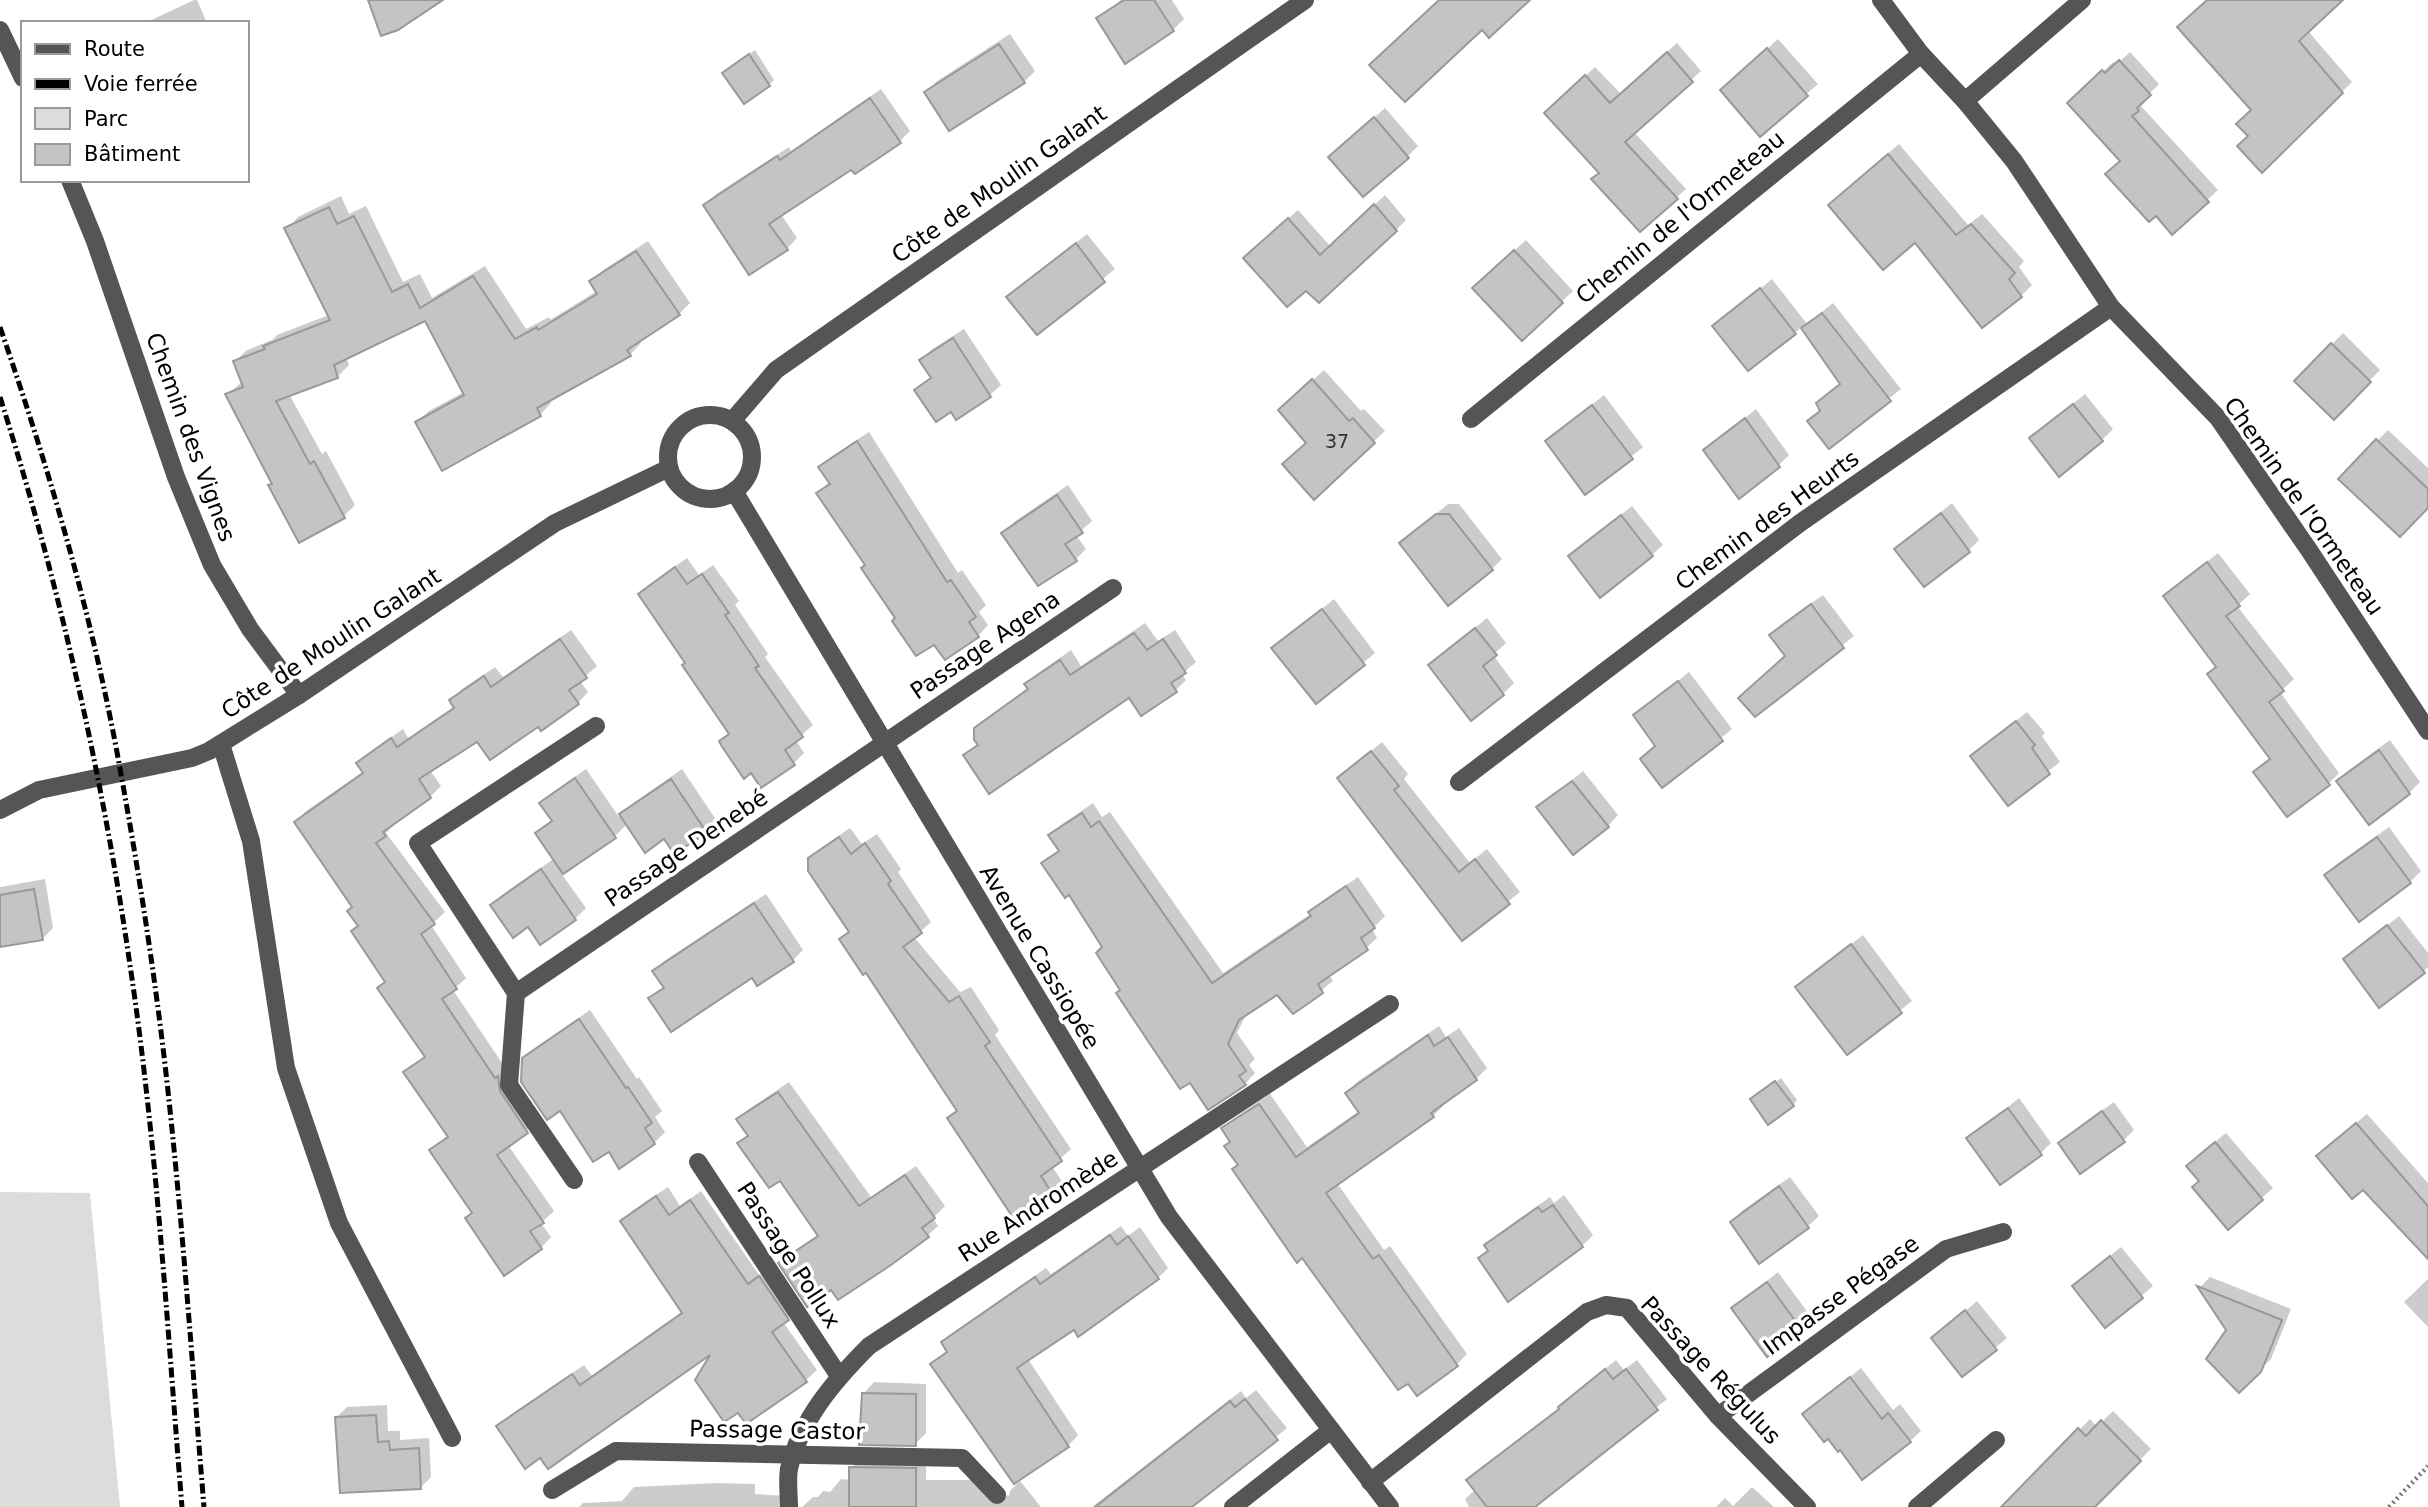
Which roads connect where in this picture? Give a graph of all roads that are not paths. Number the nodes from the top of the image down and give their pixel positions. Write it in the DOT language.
graph roads {
  1 [pos="1305,0"];
  2 [pos="1881,0"];
  3 [pos="2082,0"];
  4 [pos="0,30"];
  5 [pos="1921,54"];
  6 [pos="21,74"];
  7 [pos="1965,101"];
  8 [pos="70,182"];
  9 [pos="2112,307"];
  10 [pos="1471,419"];
  11 [pos="732,421"];
  12 [pos="669,468"];
  13 [pos="734,491"];
  14 [pos="1113,588"];
  15 [pos="299,695"];
  16 [pos="596,726"];
  17 [pos="2428,732"];
  18 [pos="884,743"];
  19 [pos="221,744"];
  20 [pos="1459,782"];
  21 [pos="0,810"];
  22 [pos="516,993"];
  23 [pos="1390,1004"];
  24 [pos="698,1162"];
  25 [pos="1139,1170"];
  26 [pos="574,1180"];
  27 [pos="2003,1232"];
  28 [pos="839,1376"];
  29 [pos="1718,1416"];
  30 [pos="1331,1430"];
  31 [pos="452,1438"];
  32 [pos="1996,1440"];
  33 [pos="794,1455"];
  34 [pos="1370,1482"];
  35 [pos="552,1490"];
  36 [pos="997,1495"];
  37 [pos="789,1507"];
  38 [pos="1233,1507"];
  39 [pos="1390,1507"];
  40 [pos="1807,1507"];
  41 [pos="1917,1507"];
  1 -- 11 [label="street, Côte de Moulin Galant"];
  2 -- 5 [label="street, Chemin de l'Ormeteau"];
  3 -- 7 [label="street"];
  4 -- 6 [label="street"];
  5 -- 7 [label="street, Chemin de l'Ormeteau"];
  5 -- 10 [label="street, Chemin de l'Ormeteau"];
  7 -- 9 [label="street, Chemin de l'Ormeteau"];
  8 -- 15 [label="street, Chemin des Vignes"];
  9 -- 17 [label="street, Chemin de l'Ormeteau"];
  9 -- 20 [label="street, Chemin des Heurts"];
  11 -- 12 [label="street"];
  11 -- 13 [label="street"];
  12 -- 13 [label="street"];
  12 -- 15 [label="street, Côte de Moulin Galant"];
  13 -- 18 [label="street, Avenue Cassiopée"];
  14 -- 18 [label="street, Passage Agena"];
  15 -- 19 [label="street, Côte de Moulin Galant"];
  16 -- 22 [label="street"];
  18 -- 22 [label="street, Passage Denebé"];
  18 -- 25 [label="street, Avenue Cassiopée"];
  19 -- 21 [label="street, Côte de Moulin Galant"];
  19 -- 31 [label="street"];
  22 -- 26 [label="street"];
  23 -- 25 [label="street, Rue Andromède"];
  24 -- 28 [label="street, Passage Pollux"];
  25 -- 28 [label="street, Rue Andromède"];
  25 -- 30 [label="street, Avenue Cassiopée"];
  27 -- 29 [label="street, Impasse Pégase"];
  28 -- 33 [label="street, Rue Andromède"];
  29 -- 34 [label="street, Passage Régulus"];
  29 -- 40 [label="street, Passage Régulus"];
  30 -- 34 [label="street, Avenue Cassiopée"];
  30 -- 38 [label="street"];
  32 -- 41 [label="street"];
  33 -- 35 [label="street, Passage Castor"];
  33 -- 36 [label="street, Passage Castor"];
  33 -- 37 [label="street, Rue Andromède"];
  34 -- 39 [label="street, Avenue Cassiopée"];
}
